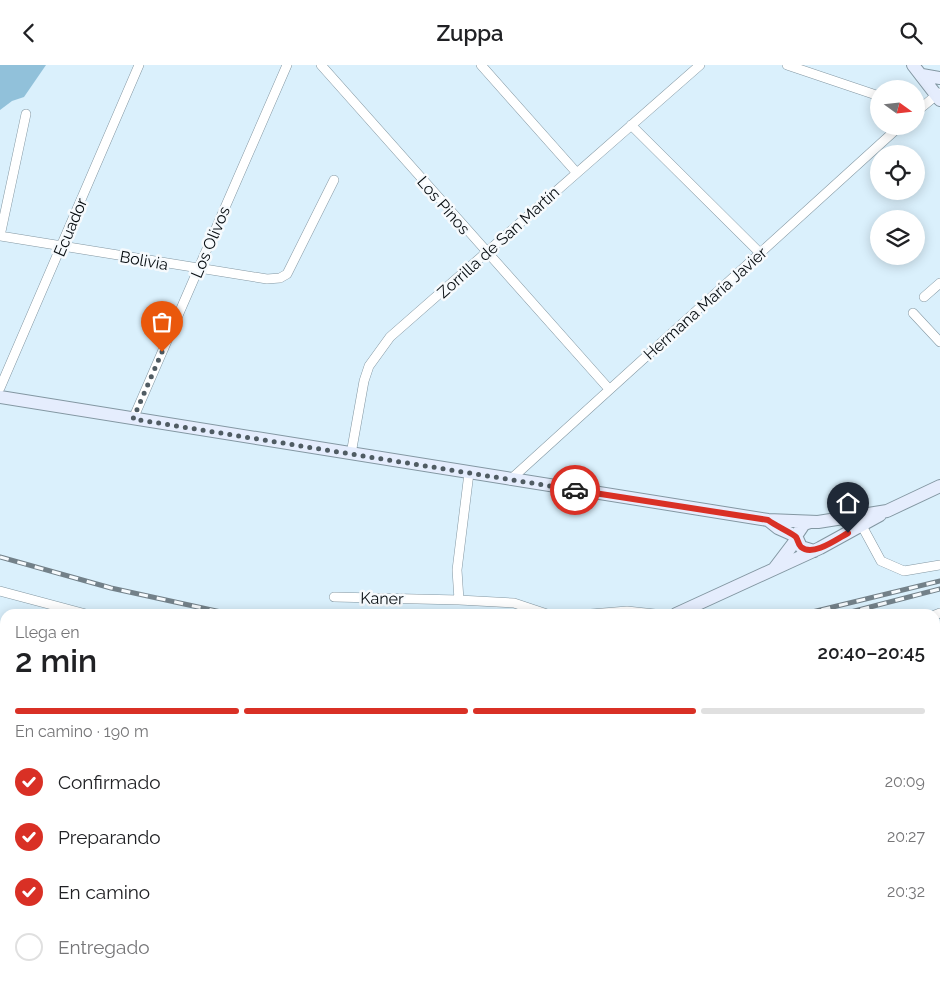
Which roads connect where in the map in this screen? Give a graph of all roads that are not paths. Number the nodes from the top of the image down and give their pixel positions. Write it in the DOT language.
graph roads {
  1 [pos="138,65"];
  2 [pos="287,65"];
  3 [pos="321,65"];
  4 [pos="481,65"];
  5 [pos="700,65"];
  6 [pos="786,65"];
  7 [pos="913,65"];
  8 [pos="922,75"];
  9 [pos="940,78"];
  10 [pos="870,93"];
  11 [pos="939,96"];
  12 [pos="925,105"];
  13 [pos="26,114"];
  14 [pos="631,125"];
  15 [pos="890,135"];
  16 [pos="576,172"];
  17 [pos="334,180"];
  18 [pos="0,236"];
  19 [pos="62,246"];
  20 [pos="760,253"];
  21 [pos="487,254"];
  22 [pos="198,269"];
  23 [pos="940,283"];
  24 [pos="924,297"];
  25 [pos="914,313"];
  26 [pos="940,342"];
  27 [pos="0,387"];
  28 [pos="609,389"];
  29 [pos="0,397"];
  30 [pos="133,419"];
  31 [pos="351,454"];
  32 [pos="468,473"];
  33 [pos="510,480"];
  34 [pos="940,486"];
  35 [pos="887,511"];
  36 [pos="814,522"];
  37 [pos="773,524"];
  38 [pos="862,526"];
  39 [pos="796,538"];
  40 [pos="817,549"];
  41 [pos="785,553"];
  42 [pos="940,565"];
  43 [pos="774,569"];
  44 [pos="0,591"];
  45 [pos="334,597"];
  46 [pos="459,600"];
  47 [pos="67,609"];
  48 [pos="532,609"];
  49 [pos="687,609"];
  1 -- 19 [label="street, Ecuador"];
  2 -- 22 [label="street, Los Olivos"];
  3 -- 21 [label="street, Los Pinos"];
  4 -- 16 [label="street"];
  5 -- 14 [label="street, Zorrilla de San Martín"];
  6 -- 10 [label="street"];
  7 -- 8 [label="street"];
  8 -- 9 [label="street"];
  8 -- 11 [label="street"];
  11 -- 12 [label="street"];
  13 -- 18 [label="street"];
  14 -- 16 [label="street, Zorrilla de San Martín"];
  14 -- 20 [label="street"];
  15 -- 20 [label="street, Hermana María Javier"];
  16 -- 21 [label="street, Zorrilla de San Martín"];
  17 -- 22 [label="street, Bolivia"];
  18 -- 19 [label="street, Bolivia"];
  19 -- 22 [label="street, Bolivia"];
  19 -- 27 [label="street, Ecuador"];
  20 -- 28 [label="street, Hermana María Javier"];
  21 -- 28 [label="street, Los Pinos"];
  21 -- 31 [label="street, Zorrilla de San Martín"];
  22 -- 30 [label="street, Los Olivos"];
  23 -- 24 [label="street"];
  25 -- 26 [label="street"];
  28 -- 33 [label="street, Hermana María Javier"];
  29 -- 30 [label="street"];
  30 -- 31 [label="street"];
  31 -- 32 [label="street"];
  32 -- 33 [label="street"];
  32 -- 46 [label="street"];
  33 -- 37 [label="street"];
  34 -- 35 [label="street"];
  35 -- 36 [label="street"];
  35 -- 38 [label="street"];
  36 -- 37 [label="street"];
  36 -- 39 [label="street"];
  36 -- 40 [label="street"];
  37 -- 39 [label="street"];
  37 -- 41 [label="street"];
  38 -- 40 [label="street"];
  38 -- 42 [label="street"];
  39 -- 40 [label="street"];
  39 -- 41 [label="street"];
  40 -- 43 [label="street"];
  41 -- 43 [label="street"];
  43 -- 49 [label="street"];
  44 -- 47 [label="street"];
  45 -- 46 [label="street, Kaner"];
  46 -- 48 [label="street, Kaner"];
}
